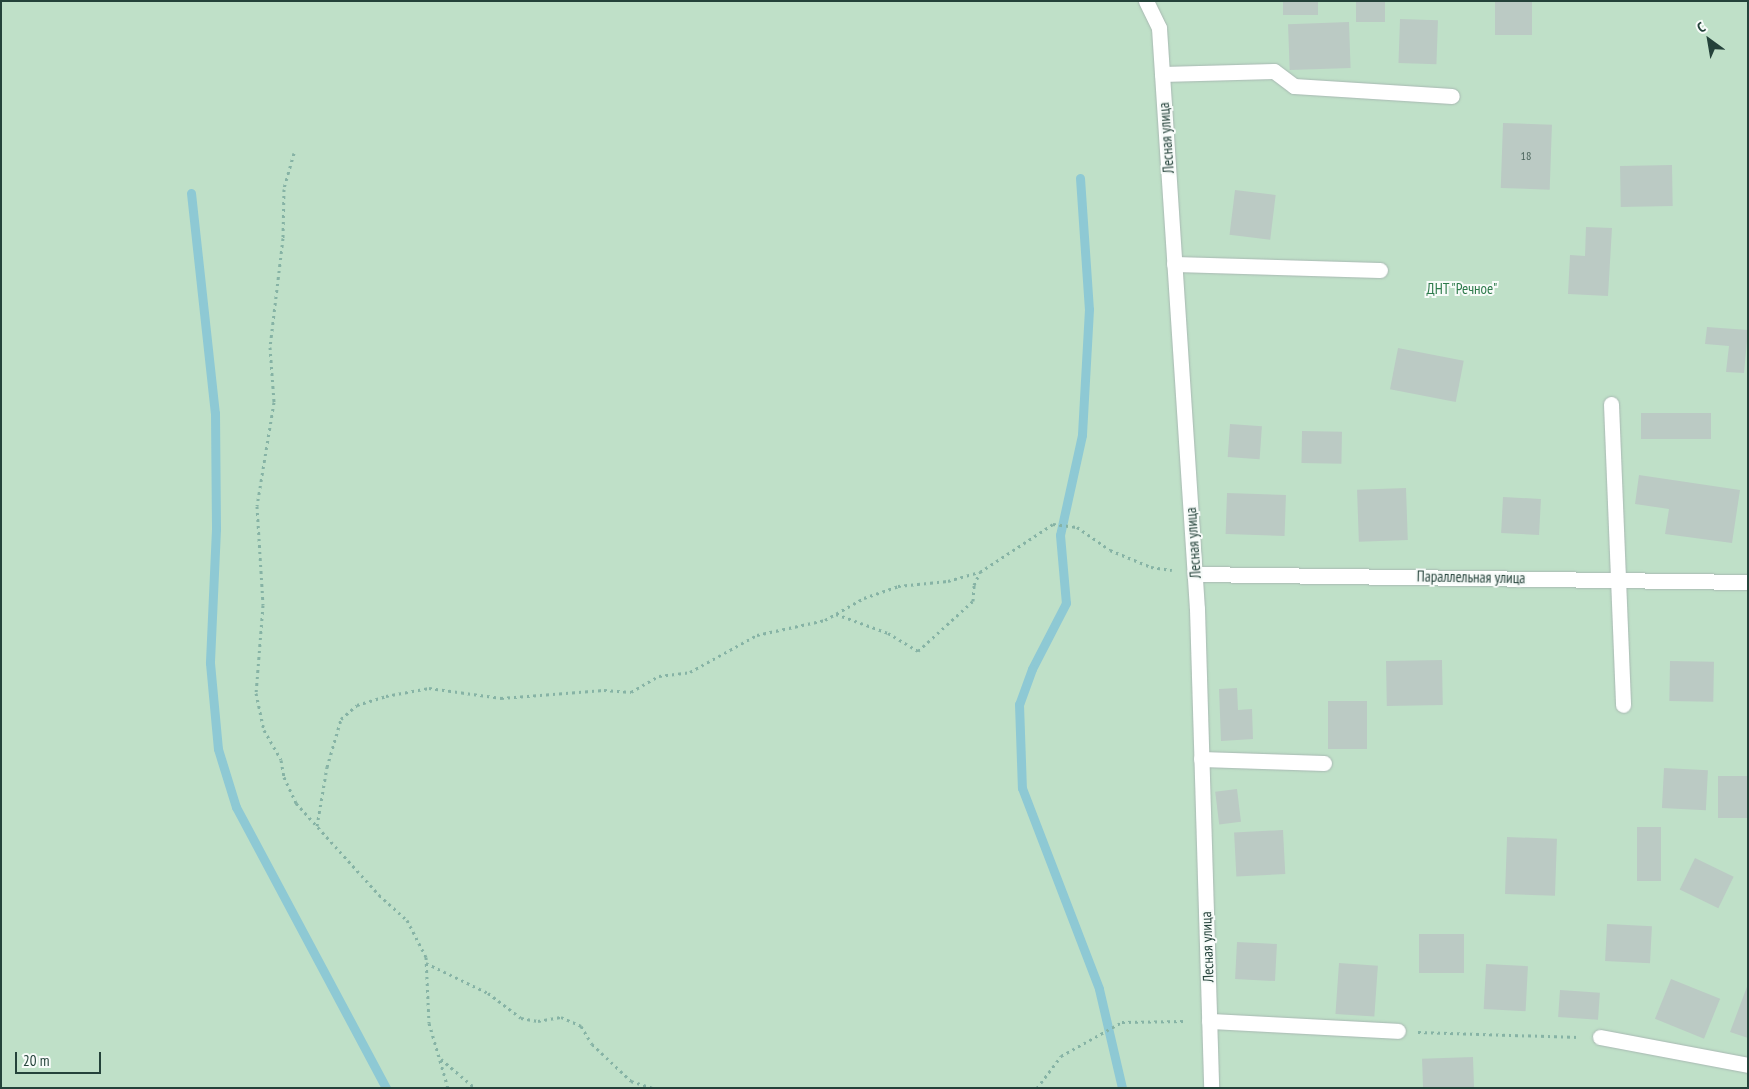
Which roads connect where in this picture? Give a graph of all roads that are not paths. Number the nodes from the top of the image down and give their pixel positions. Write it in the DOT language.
graph roads {
  1 [pos="1146,1"];
  2 [pos="1162,74"];
  3 [pos="1452,96"];
  4 [pos="1174,264"];
  5 [pos="1380,270"];
  6 [pos="1612,404"];
  7 [pos="1195,574"];
  8 [pos="1616,579"];
  9 [pos="1748,582"];
  10 [pos="1622,705"];
  11 [pos="1201,759"];
  12 [pos="1324,763"];
  13 [pos="1208,1021"];
  14 [pos="1398,1031"];
  15 [pos="1600,1037"];
  16 [pos="1748,1065"];
  17 [pos="1211,1088"];
  1 -- 2 [label="street, Лесная улица"];
  2 -- 3 [label="street"];
  2 -- 4 [label="street, Лесная улица"];
  4 -- 5 [label="street"];
  4 -- 7 [label="street, Лесная улица"];
  6 -- 8 [label="street"];
  7 -- 8 [label="street, Параллельная улица"];
  7 -- 11 [label="street, Лесная улица"];
  8 -- 9 [label="street, Параллельная улица"];
  8 -- 10 [label="street"];
  11 -- 12 [label="street"];
  11 -- 13 [label="street, Лесная улица"];
  13 -- 14 [label="street"];
  13 -- 17 [label="street, Лесная улица"];
  15 -- 16 [label="street"];
}
